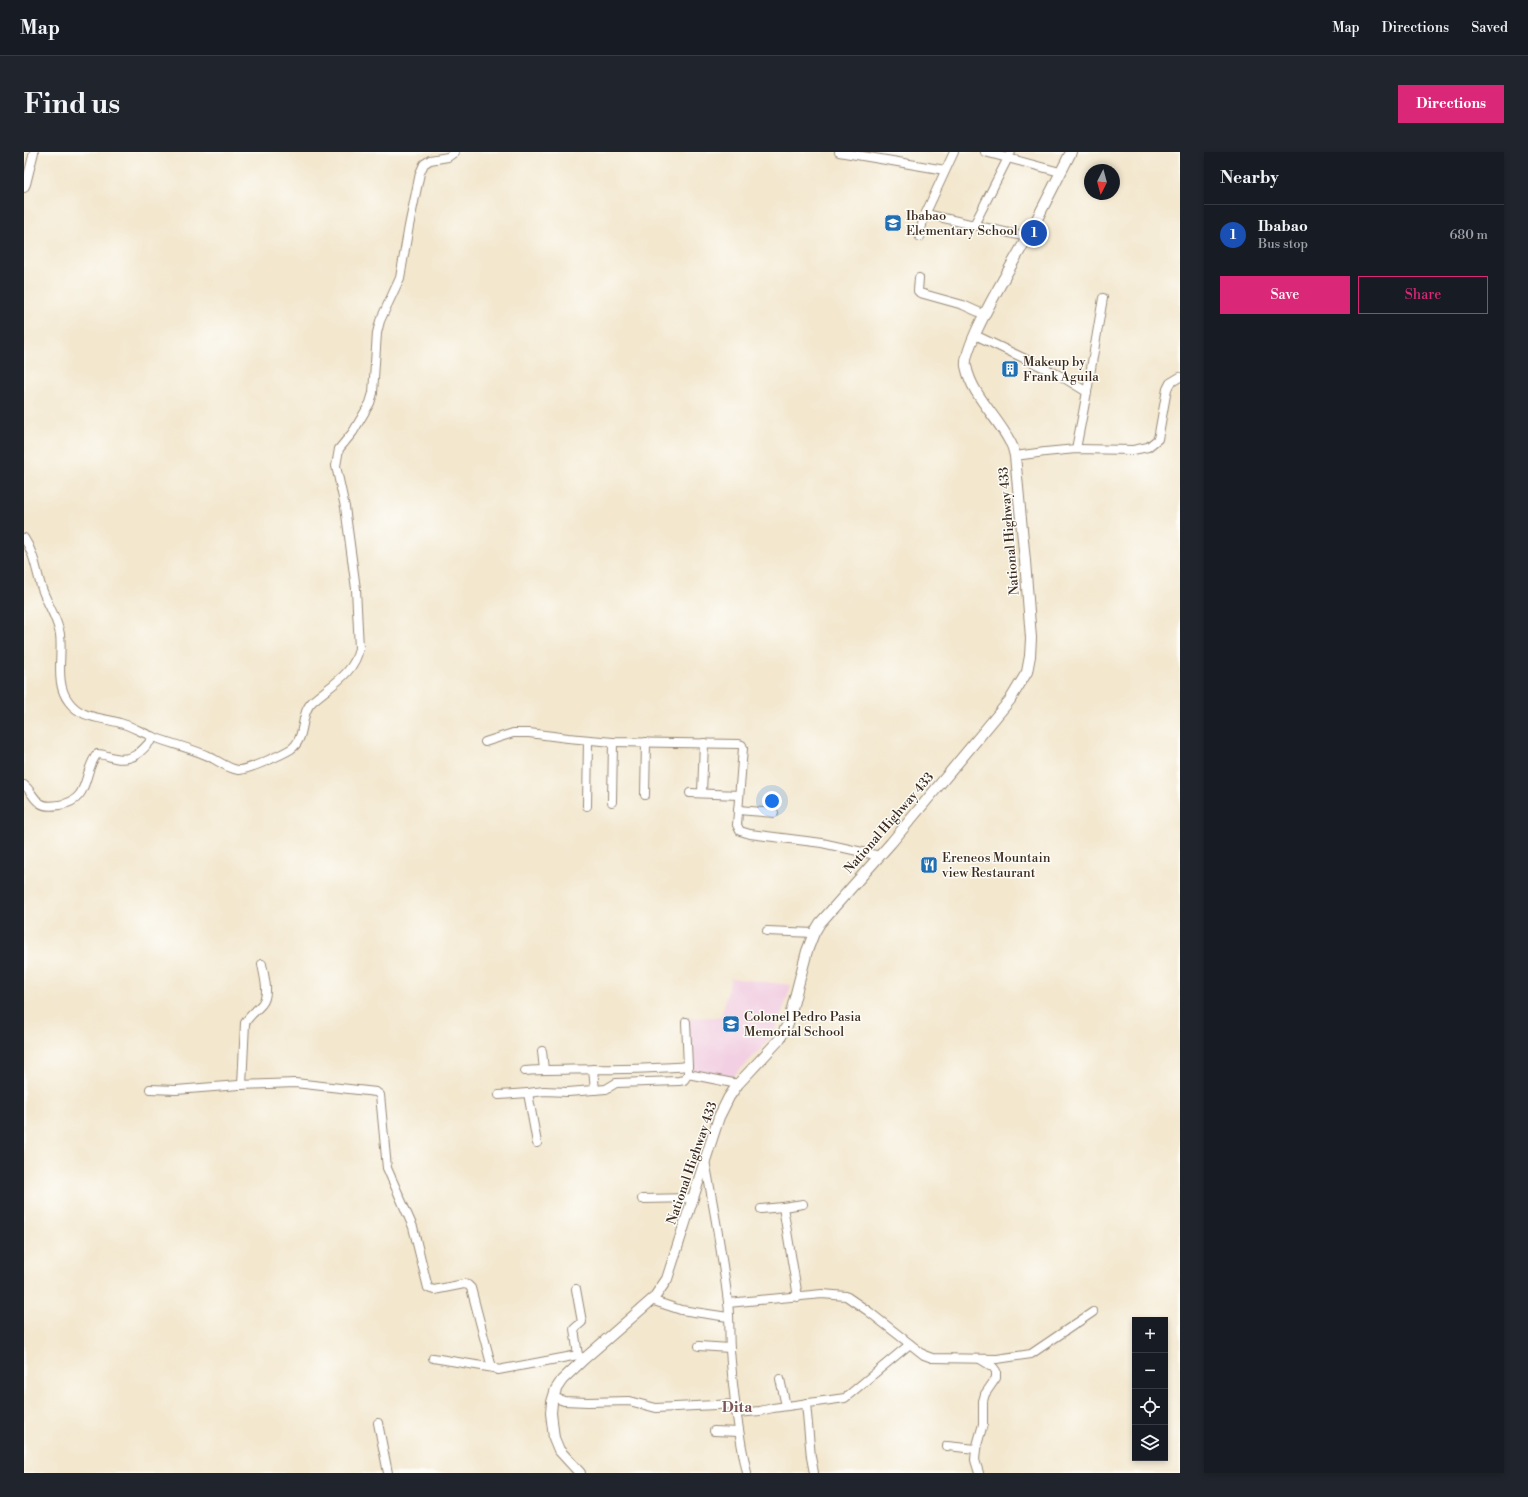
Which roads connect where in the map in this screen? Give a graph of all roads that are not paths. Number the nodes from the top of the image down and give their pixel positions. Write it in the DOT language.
graph roads {
  1 [pos="34,152"];
  2 [pos="455,152"];
  3 [pos="839,152"];
  4 [pos="954,152"];
  5 [pos="985,152"];
  6 [pos="1071,152"];
  7 [pos="1010,155"];
  8 [pos="945,170"];
  9 [pos="1060,172"];
  10 [pos="24,188"];
  11 [pos="926,214"];
  12 [pos="974,225"];
  13 [pos="920,237"];
  14 [pos="1027,237"];
  15 [pos="919,278"];
  16 [pos="1103,298"];
  17 [pos="985,314"];
  18 [pos="975,334"];
  19 [pos="1180,377"];
  20 [pos="1087,392"];
  21 [pos="1076,449"];
  22 [pos="1015,456"];
  23 [pos="24,538"];
  24 [pos="154,737"];
  25 [pos="588,740"];
  26 [pos="485,742"];
  27 [pos="613,742"];
  28 [pos="646,742"];
  29 [pos="704,743"];
  30 [pos="24,785"];
  31 [pos="690,793"];
  32 [pos="702,793"];
  33 [pos="645,795"];
  34 [pos="739,795"];
  35 [pos="612,802"];
  36 [pos="587,806"];
  37 [pos="738,810"];
  38 [pos="774,813"];
  39 [pos="880,856"];
  40 [pos="767,931"];
  41 [pos="814,933"];
  42 [pos="262,964"];
  43 [pos="686,1022"];
  44 [pos="542,1051"];
  45 [pos="593,1069"];
  46 [pos="544,1070"];
  47 [pos="688,1070"];
  48 [pos="525,1071"];
  49 [pos="738,1084"];
  50 [pos="242,1085"];
  51 [pos="150,1089"];
  52 [pos="595,1090"];
  53 [pos="528,1093"];
  54 [pos="499,1095"];
  55 [pos="537,1143"];
  56 [pos="705,1159"];
  57 [pos="694,1198"];
  58 [pos="642,1199"];
  59 [pos="803,1204"];
  60 [pos="783,1207"];
  61 [pos="761,1209"];
  62 [pos="576,1289"];
  63 [pos="798,1297"];
  64 [pos="651,1300"];
  65 [pos="728,1304"];
  66 [pos="1093,1312"];
  67 [pos="728,1317"];
  68 [pos="910,1344"];
  69 [pos="699,1346"];
  70 [pos="730,1348"];
  71 [pos="581,1357"];
  72 [pos="433,1358"];
  73 [pos="978,1358"];
  74 [pos="494,1368"];
  75 [pos="780,1379"];
  76 [pos="553,1397"];
  77 [pos="806,1403"];
  78 [pos="735,1404"];
  79 [pos="786,1406"];
  80 [pos="736,1413"];
  81 [pos="378,1423"];
  82 [pos="714,1431"];
  83 [pos="739,1432"];
  84 [pos="947,1446"];
  85 [pos="976,1449"];
  86 [pos="388,1473"];
  87 [pos="580,1473"];
  88 [pos="747,1473"];
  89 [pos="814,1473"];
  90 [pos="979,1473"];
  1 -- 10 [label="street"];
  2 -- 24 [label="street"];
  3 -- 8 [label="street"];
  4 -- 8 [label="street"];
  5 -- 7 [label="street"];
  6 -- 9 [label="main road, National Highway 433"];
  7 -- 9 [label="street"];
  7 -- 12 [label="street"];
  8 -- 11 [label="street"];
  9 -- 14 [label="main road, National Highway 433"];
  11 -- 12 [label="street"];
  11 -- 13 [label="street"];
  12 -- 14 [label="street"];
  14 -- 17 [label="main road, National Highway 433"];
  15 -- 17 [label="street"];
  16 -- 20 [label="street"];
  17 -- 18 [label="main road, National Highway 433"];
  18 -- 20 [label="street"];
  18 -- 22 [label="main road, National Highway 433"];
  19 -- 21 [label="street"];
  20 -- 21 [label="street"];
  21 -- 22 [label="street"];
  22 -- 39 [label="main road, National Highway 433"];
  23 -- 24 [label="street"];
  24 -- 30 [label="street"];
  25 -- 26 [label="street"];
  25 -- 27 [label="street"];
  25 -- 36 [label="street"];
  27 -- 28 [label="street"];
  27 -- 35 [label="street"];
  28 -- 29 [label="street"];
  28 -- 33 [label="street"];
  29 -- 32 [label="street"];
  29 -- 34 [label="street"];
  31 -- 32 [label="street"];
  32 -- 34 [label="street"];
  34 -- 37 [label="street"];
  37 -- 38 [label="street"];
  37 -- 39 [label="street"];
  39 -- 41 [label="main road, National Highway 433"];
  40 -- 41 [label="street"];
  41 -- 49 [label="main road, National Highway 433"];
  42 -- 50 [label="street"];
  43 -- 47 [label="street"];
  44 -- 46 [label="street"];
  45 -- 46 [label="street"];
  45 -- 47 [label="street"];
  45 -- 52 [label="street"];
  46 -- 48 [label="street"];
  47 -- 49 [label="street"];
  47 -- 52 [label="street"];
  49 -- 56 [label="main road, National Highway 433"];
  50 -- 51 [label="street"];
  50 -- 74 [label="street"];
  52 -- 53 [label="street"];
  53 -- 54 [label="street"];
  53 -- 55 [label="street"];
  56 -- 57 [label="main road, National Highway 433"];
  56 -- 65 [label="street"];
  57 -- 58 [label="street"];
  57 -- 64 [label="main road, National Highway 433"];
  59 -- 60 [label="street"];
  60 -- 61 [label="street"];
  60 -- 63 [label="street"];
  62 -- 71 [label="street"];
  63 -- 65 [label="street"];
  63 -- 68 [label="street"];
  64 -- 67 [label="street"];
  64 -- 71 [label="main road, National Highway 433"];
  65 -- 67 [label="street"];
  66 -- 73 [label="street"];
  67 -- 70 [label="street"];
  68 -- 73 [label="street"];
  68 -- 77 [label="street"];
  69 -- 70 [label="street"];
  70 -- 78 [label="street"];
  71 -- 74 [label="street"];
  71 -- 76 [label="main road, National Highway 433"];
  72 -- 74 [label="street"];
  73 -- 85 [label="street"];
  75 -- 79 [label="street"];
  76 -- 78 [label="street"];
  76 -- 87 [label="main road, National Highway 433"];
  77 -- 79 [label="street"];
  77 -- 89 [label="street"];
  78 -- 80 [label="street"];
  79 -- 80 [label="street"];
  80 -- 83 [label="street"];
  81 -- 86 [label="street"];
  82 -- 83 [label="street"];
  83 -- 88 [label="street"];
  84 -- 85 [label="street"];
  85 -- 90 [label="street"];
}
